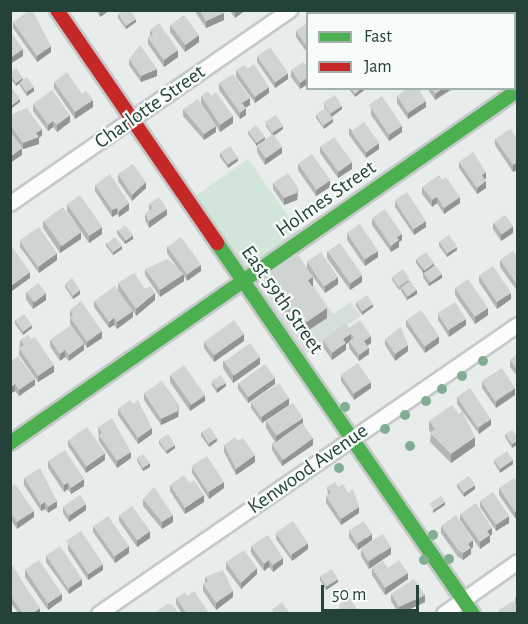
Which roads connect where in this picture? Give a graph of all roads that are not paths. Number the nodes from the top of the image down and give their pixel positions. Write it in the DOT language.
graph roads {
  1 [pos="57,10"];
  2 [pos="290,10"];
  3 [pos="518,90"];
  4 [pos="133,119"];
  5 [pos="10,204"];
  6 [pos="244,283"];
  7 [pos="518,325"];
  8 [pos="352,439"];
  9 [pos="10,443"];
  10 [pos="518,562"];
  11 [pos="463,600"];
  12 [pos="99,614"];
  13 [pos="444,614"];
  14 [pos="473,614"];
  1 -- 4 [label="street, East 59th Street"];
  2 -- 4 [label="street, Charlotte Street"];
  3 -- 6 [label="street, Holmes Street"];
  4 -- 5 [label="street, Charlotte Street"];
  4 -- 6 [label="street, East 59th Street"];
  6 -- 8 [label="street, East 59th Street"];
  6 -- 9 [label="street, Holmes Street"];
  7 -- 8 [label="street, Kenwood Avenue"];
  8 -- 11 [label="street, East 59th Street"];
  8 -- 12 [label="street, Kenwood Avenue"];
  10 -- 11 [label="street"];
  11 -- 13 [label="street"];
  11 -- 14 [label="street, East 59th Street"];
}
